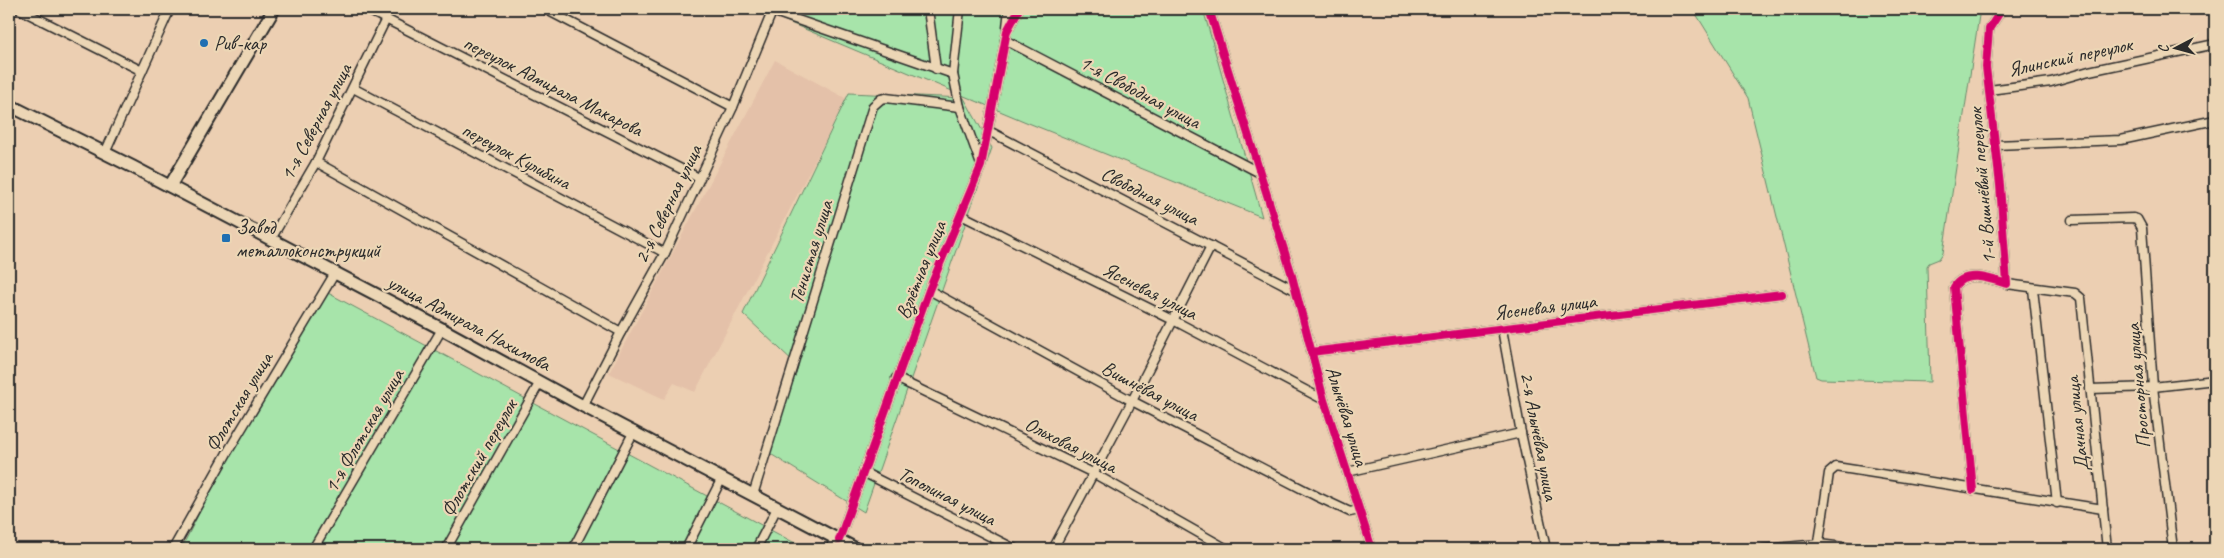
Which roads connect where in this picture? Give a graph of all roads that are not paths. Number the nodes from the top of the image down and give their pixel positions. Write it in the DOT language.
graph roads {
  1 [pos="19,9"];
  2 [pos="170,9"];
  3 [pos="274,9"];
  4 [pos="366,9"];
  5 [pos="545,9"];
  6 [pos="928,9"];
  7 [pos="960,9"];
  8 [pos="1009,9"];
  9 [pos="1019,9"];
  10 [pos="1209,9"];
  11 [pos="2002,9"];
  12 [pos="769,10"];
  13 [pos="386,19"];
  14 [pos="1006,36"];
  15 [pos="2215,44"];
  16 [pos="936,69"];
  17 [pos="142,71"];
  18 [pos="953,74"];
  19 [pos="353,88"];
  20 [pos="1990,90"];
  21 [pos="9,105"];
  22 [pos="960,107"];
  23 [pos="733,108"];
  24 [pos="2215,120"];
  25 [pos="988,131"];
  26 [pos="1995,145"];
  27 [pos="105,153"];
  28 [pos="316,162"];
  29 [pos="981,166"];
  30 [pos="1260,173"];
  31 [pos="699,178"];
  32 [pos="170,186"];
  33 [pos="961,215"];
  34 [pos="2072,220"];
  35 [pos="271,239"];
  36 [pos="1211,246"];
  37 [pos="665,253"];
  38 [pos="335,273"];
  39 [pos="2007,284"];
  40 [pos="2033,289"];
  41 [pos="929,290"];
  42 [pos="1295,290"];
  43 [pos="1782,294"];
  44 [pos="1173,320"];
  45 [pos="442,328"];
  46 [pos="1502,329"];
  47 [pos="621,332"];
  48 [pos="1311,352"];
  49 [pos="896,378"];
  50 [pos="2215,380"];
  51 [pos="540,382"];
  52 [pos="2153,387"];
  53 [pos="2090,389"];
  54 [pos="1324,400"];
  55 [pos="1132,401"];
  56 [pos="583,406"];
  57 [pos="634,431"];
  58 [pos="1521,433"];
  59 [pos="863,472"];
  60 [pos="1347,472"];
  61 [pos="1093,473"];
  62 [pos="722,478"];
  63 [pos="1973,490"];
  64 [pos="753,494"];
  65 [pos="2058,503"];
  66 [pos="777,508"];
  67 [pos="2103,509"];
  68 [pos="1359,510"];
  69 [pos="837,539"];
  70 [pos="1819,547"];
  71 [pos="173,549"];
  72 [pos="313,549"];
  73 [pos="446,549"];
  74 [pos="573,549"];
  75 [pos="686,549"];
  76 [pos="756,549"];
  77 [pos="830,549"];
  78 [pos="856,549"];
  79 [pos="1015,549"];
  80 [pos="1053,549"];
  81 [pos="1228,549"];
  82 [pos="1372,549"];
  83 [pos="1546,549"];
  84 [pos="1763,549"];
  85 [pos="1860,549"];
  86 [pos="2107,549"];
  87 [pos="2173,549"];
  1 -- 17 [label="street"];
  2 -- 17 [label="street"];
  3 -- 32 [label="main road"];
  4 -- 13 [label="street, переулок Адмирала Макарова"];
  5 -- 23 [label="street"];
  6 -- 16 [label="street"];
  7 -- 18 [label="street"];
  8 -- 14 [label="street"];
  9 -- 14 [label="street, Взлётная улица"];
  10 -- 30 [label="street, Алычёвая улица"];
  11 -- 20 [label="street, 1-й Вишнёвый переулок"];
  12 -- 16 [label="street"];
  12 -- 23 [label="street, 2-я Северная улица"];
  13 -- 19 [label="street, 1-я Северная улица"];
  13 -- 31 [label="street, переулок Адмирала Макарова"];
  14 -- 25 [label="street, Взлётная улица"];
  14 -- 30 [label="street, 1-я Свободная улица"];
  15 -- 20 [label="street, Ялинский переулок"];
  16 -- 18 [label="street"];
  17 -- 27 [label="street"];
  18 -- 22 [label="street"];
  19 -- 28 [label="street, 1-я Северная улица"];
  19 -- 37 [label="street, переулок Кулибина"];
  20 -- 26 [label="street, 1-й Вишнёвый переулок"];
  21 -- 27 [label="main road, улица Адмирала Нахимова"];
  22 -- 29 [label="street"];
  22 -- 64 [label="street, Тенистая улица"];
  23 -- 31 [label="street, 2-я Северная улица"];
  24 -- 26 [label="street"];
  25 -- 29 [label="street, Взлётная улица"];
  25 -- 36 [label="street, Свободная улица"];
  26 -- 39 [label="street, 1-й Вишнёвый переулок"];
  27 -- 32 [label="main road, улица Адмирала Нахимова"];
  28 -- 35 [label="street, 1-я Северная улица"];
  28 -- 47 [label="street"];
  29 -- 33 [label="street, Взлётная улица"];
  30 -- 42 [label="street, Алычёвая улица"];
  31 -- 37 [label="street, 2-я Северная улица"];
  32 -- 35 [label="main road, улица Адмирала Нахимова"];
  33 -- 41 [label="street, Взлётная улица"];
  33 -- 44 [label="street, Ясеневая улица"];
  34 -- 52 [label="street, Просторная улица"];
  35 -- 38 [label="main road, улица Адмирала Нахимова"];
  36 -- 42 [label="street, Свободная улица"];
  36 -- 44 [label="street"];
  37 -- 47 [label="street, 2-я Северная улица"];
  38 -- 45 [label="main road, улица Адмирала Нахимова"];
  38 -- 71 [label="street, Флотская улица"];
  39 -- 40 [label="street"];
  39 -- 63 [label="street, 1-й Вишнёвый переулок"];
  40 -- 53 [label="street, Дачная улица"];
  40 -- 65 [label="street"];
  41 -- 49 [label="street, Взлётная улица"];
  41 -- 55 [label="street, Вишнёвая улица"];
  42 -- 48 [label="street, Алычёвая улица"];
  43 -- 46 [label="street, Ясеневая улица"];
  44 -- 54 [label="street, Ясеневая улица"];
  44 -- 55 [label="street"];
  45 -- 51 [label="main road, улица Адмирала Нахимова"];
  45 -- 72 [label="street, 1-я Флотская улица"];
  46 -- 48 [label="street, Ясеневая улица"];
  46 -- 58 [label="street, 2-я Алычёвая улица"];
  47 -- 56 [label="street, 2-я Северная улица"];
  48 -- 54 [label="street, Алычёвая улица"];
  49 -- 59 [label="street, Взлётная улица"];
  49 -- 61 [label="street, Ольховая улица"];
  50 -- 52 [label="street"];
  51 -- 56 [label="main road, улица Адмирала Нахимова"];
  51 -- 73 [label="street, Флотский переулок"];
  52 -- 53 [label="street"];
  52 -- 87 [label="street, Просторная улица"];
  53 -- 67 [label="street, Дачная улица"];
  54 -- 60 [label="street, Алычёвая улица"];
  55 -- 61 [label="street"];
  55 -- 68 [label="street, Вишнёвая улица"];
  56 -- 57 [label="main road, улица Адмирала Нахимова"];
  57 -- 62 [label="main road, улица Адмирала Нахимова"];
  57 -- 74 [label="street"];
  58 -- 60 [label="street"];
  58 -- 83 [label="street, 2-я Алычёвая улица"];
  59 -- 69 [label="street, Взлётная улица"];
  59 -- 79 [label="street, Тополиная улица"];
  60 -- 68 [label="street, Алычёвая улица"];
  61 -- 80 [label="street"];
  61 -- 81 [label="street, Ольховая улица"];
  62 -- 64 [label="main road, улица Адмирала Нахимова"];
  62 -- 75 [label="street"];
  63 -- 65 [label="street"];
  63 -- 70 [label="street"];
  64 -- 66 [label="main road, улица Адмирала Нахимова"];
  65 -- 67 [label="street"];
  66 -- 69 [label="main road, улица Адмирала Нахимова"];
  66 -- 76 [label="street"];
  67 -- 86 [label="street, Дачная улица"];
  68 -- 82 [label="street, Алычёвая улица"];
  69 -- 77 [label="street, Взлётная улица"];
  69 -- 78 [label="main road, улица Адмирала Нахимова"];
  70 -- 84 [label="street"];
  70 -- 85 [label="street"];
}
